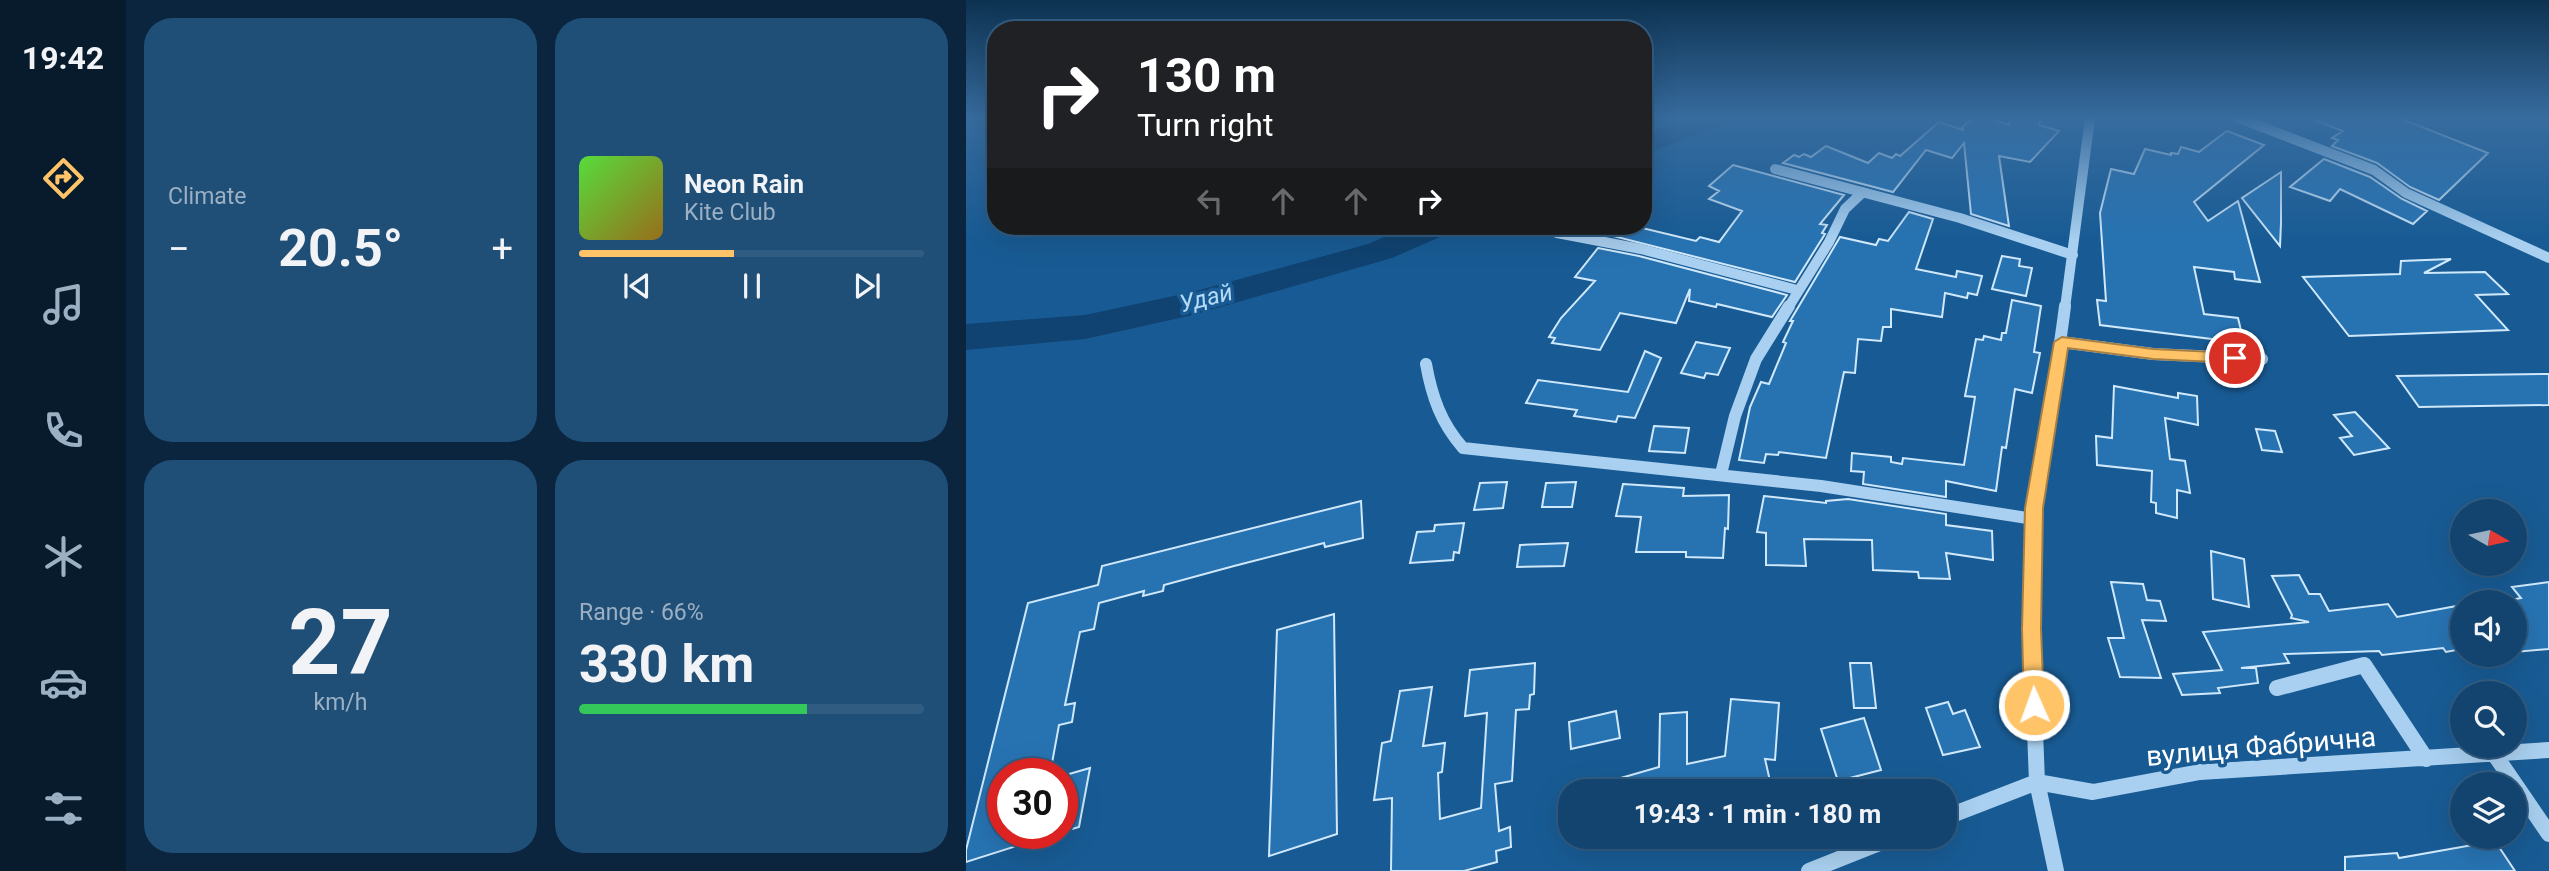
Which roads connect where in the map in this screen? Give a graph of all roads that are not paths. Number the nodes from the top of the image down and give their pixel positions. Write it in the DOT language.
graph roads {
  1 [pos="2083,159"];
  2 [pos="2345,159"];
  3 [pos="1775,169"];
  4 [pos="1863,191"];
  5 [pos="1568,235"];
  6 [pos="2073,255"];
  7 [pos="2549,258"];
  8 [pos="1797,289"];
  9 [pos="2062,342"];
  10 [pos="2262,359"];
  11 [pos="1426,364"];
  12 [pos="1721,474"];
  13 [pos="2034,519"];
  14 [pos="2277,688"];
  15 [pos="2549,750"];
  16 [pos="2527,752"];
  17 [pos="2450,758"];
  18 [pos="2497,758"];
  19 [pos="2426,759"];
  20 [pos="2037,782"];
  21 [pos="1957,813"];
  22 [pos="2549,834"];
  23 [pos="1864,849"];
  24 [pos="1809,871"];
  25 [pos="2056,871"];
  1 -- 6 [label="street"];
  2 -- 7 [label="street"];
  3 -- 4 [label="street"];
  4 -- 6 [label="street"];
  4 -- 8 [label="street"];
  5 -- 8 [label="street"];
  6 -- 9 [label="street"];
  8 -- 12 [label="street"];
  9 -- 10 [label="street"];
  9 -- 13 [label="street"];
  11 -- 12 [label="street"];
  12 -- 13 [label="street"];
  13 -- 20 [label="street"];
  14 -- 19 [label="street"];
  15 -- 16 [label="street, вулиця Фабрична"];
  17 -- 19 [label="street, вулиця Фабрична"];
  18 -- 22 [label="street"];
  19 -- 20 [label="street, вулиця Фабрична"];
  20 -- 21 [label="street"];
  20 -- 25 [label="street"];
  23 -- 24 [label="street"];
}
